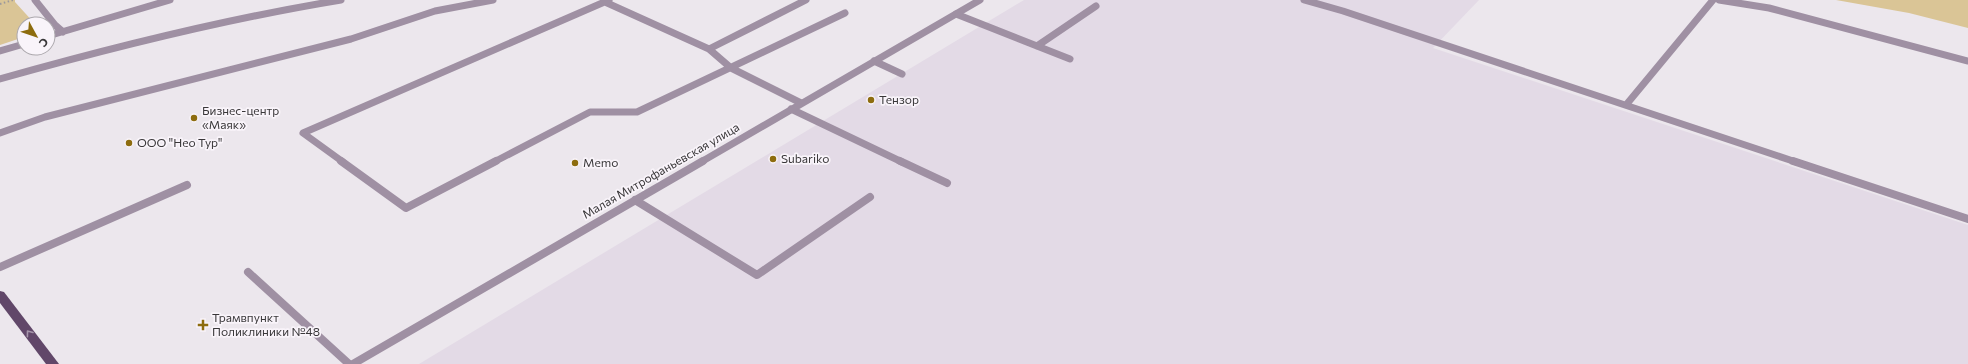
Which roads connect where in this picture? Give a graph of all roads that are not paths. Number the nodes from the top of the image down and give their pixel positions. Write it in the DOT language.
graph roads {
  1 [pos="35,0"];
  2 [pos="170,0"];
  3 [pos="312,0"];
  4 [pos="341,0"];
  5 [pos="493,0"];
  6 [pos="806,0"];
  7 [pos="980,0"];
  8 [pos="1304,0"];
  9 [pos="1714,0"];
  10 [pos="1719,0"];
  11 [pos="607,1"];
  12 [pos="1096,6"];
  13 [pos="292,7"];
  14 [pos="845,13"];
  15 [pos="956,14"];
  16 [pos="63,32"];
  17 [pos="56,34"];
  18 [pos="1037,46"];
  19 [pos="16,47"];
  20 [pos="710,49"];
  21 [pos="0,52"];
  22 [pos="1070,59"];
  23 [pos="874,61"];
  24 [pos="1968,61"];
  25 [pos="731,68"];
  26 [pos="902,74"];
  27 [pos="0,79"];
  28 [pos="801,103"];
  29 [pos="1626,105"];
  30 [pos="792,109"];
  31 [pos="0,133"];
  32 [pos="947,183"];
  33 [pos="187,185"];
  34 [pos="870,197"];
  35 [pos="635,200"];
  36 [pos="1968,219"];
  37 [pos="0,267"];
  38 [pos="248,272"];
  39 [pos="0,295"];
  40 [pos="53,364"];
  41 [pos="350,364"];
  42 [pos="353,364"];
  1 -- 16 [label="street"];
  2 -- 16 [label="street"];
  3 -- 13 [label="street"];
  4 -- 13 [label="street"];
  5 -- 31 [label="street"];
  6 -- 20 [label="street"];
  7 -- 15 [label="street, Малая Митрофаньевская улица"];
  8 -- 29 [label="street"];
  9 -- 29 [label="street"];
  10 -- 24 [label="street"];
  11 -- 20 [label="street"];
  11 -- 25 [label="street"];
  12 -- 18 [label="street"];
  13 -- 27 [label="street"];
  14 -- 25 [label="street"];
  15 -- 18 [label="street"];
  15 -- 23 [label="street, Малая Митрофаньевская улица"];
  16 -- 17 [label="street"];
  18 -- 22 [label="street"];
  19 -- 21 [label="street"];
  20 -- 25 [label="street"];
  23 -- 26 [label="street"];
  23 -- 28 [label="street, Малая Митрофаньевская улица"];
  25 -- 28 [label="street"];
  28 -- 30 [label="street, Малая Митрофаньевская улица"];
  29 -- 36 [label="street"];
  30 -- 32 [label="street"];
  30 -- 35 [label="street, Малая Митрофаньевская улица"];
  33 -- 37 [label="street"];
  34 -- 35 [label="street"];
  35 -- 42 [label="street, Малая Митрофаньевская улица"];
  38 -- 41 [label="street"];
  40 -- 39 [label="main road, one-way"];
}
